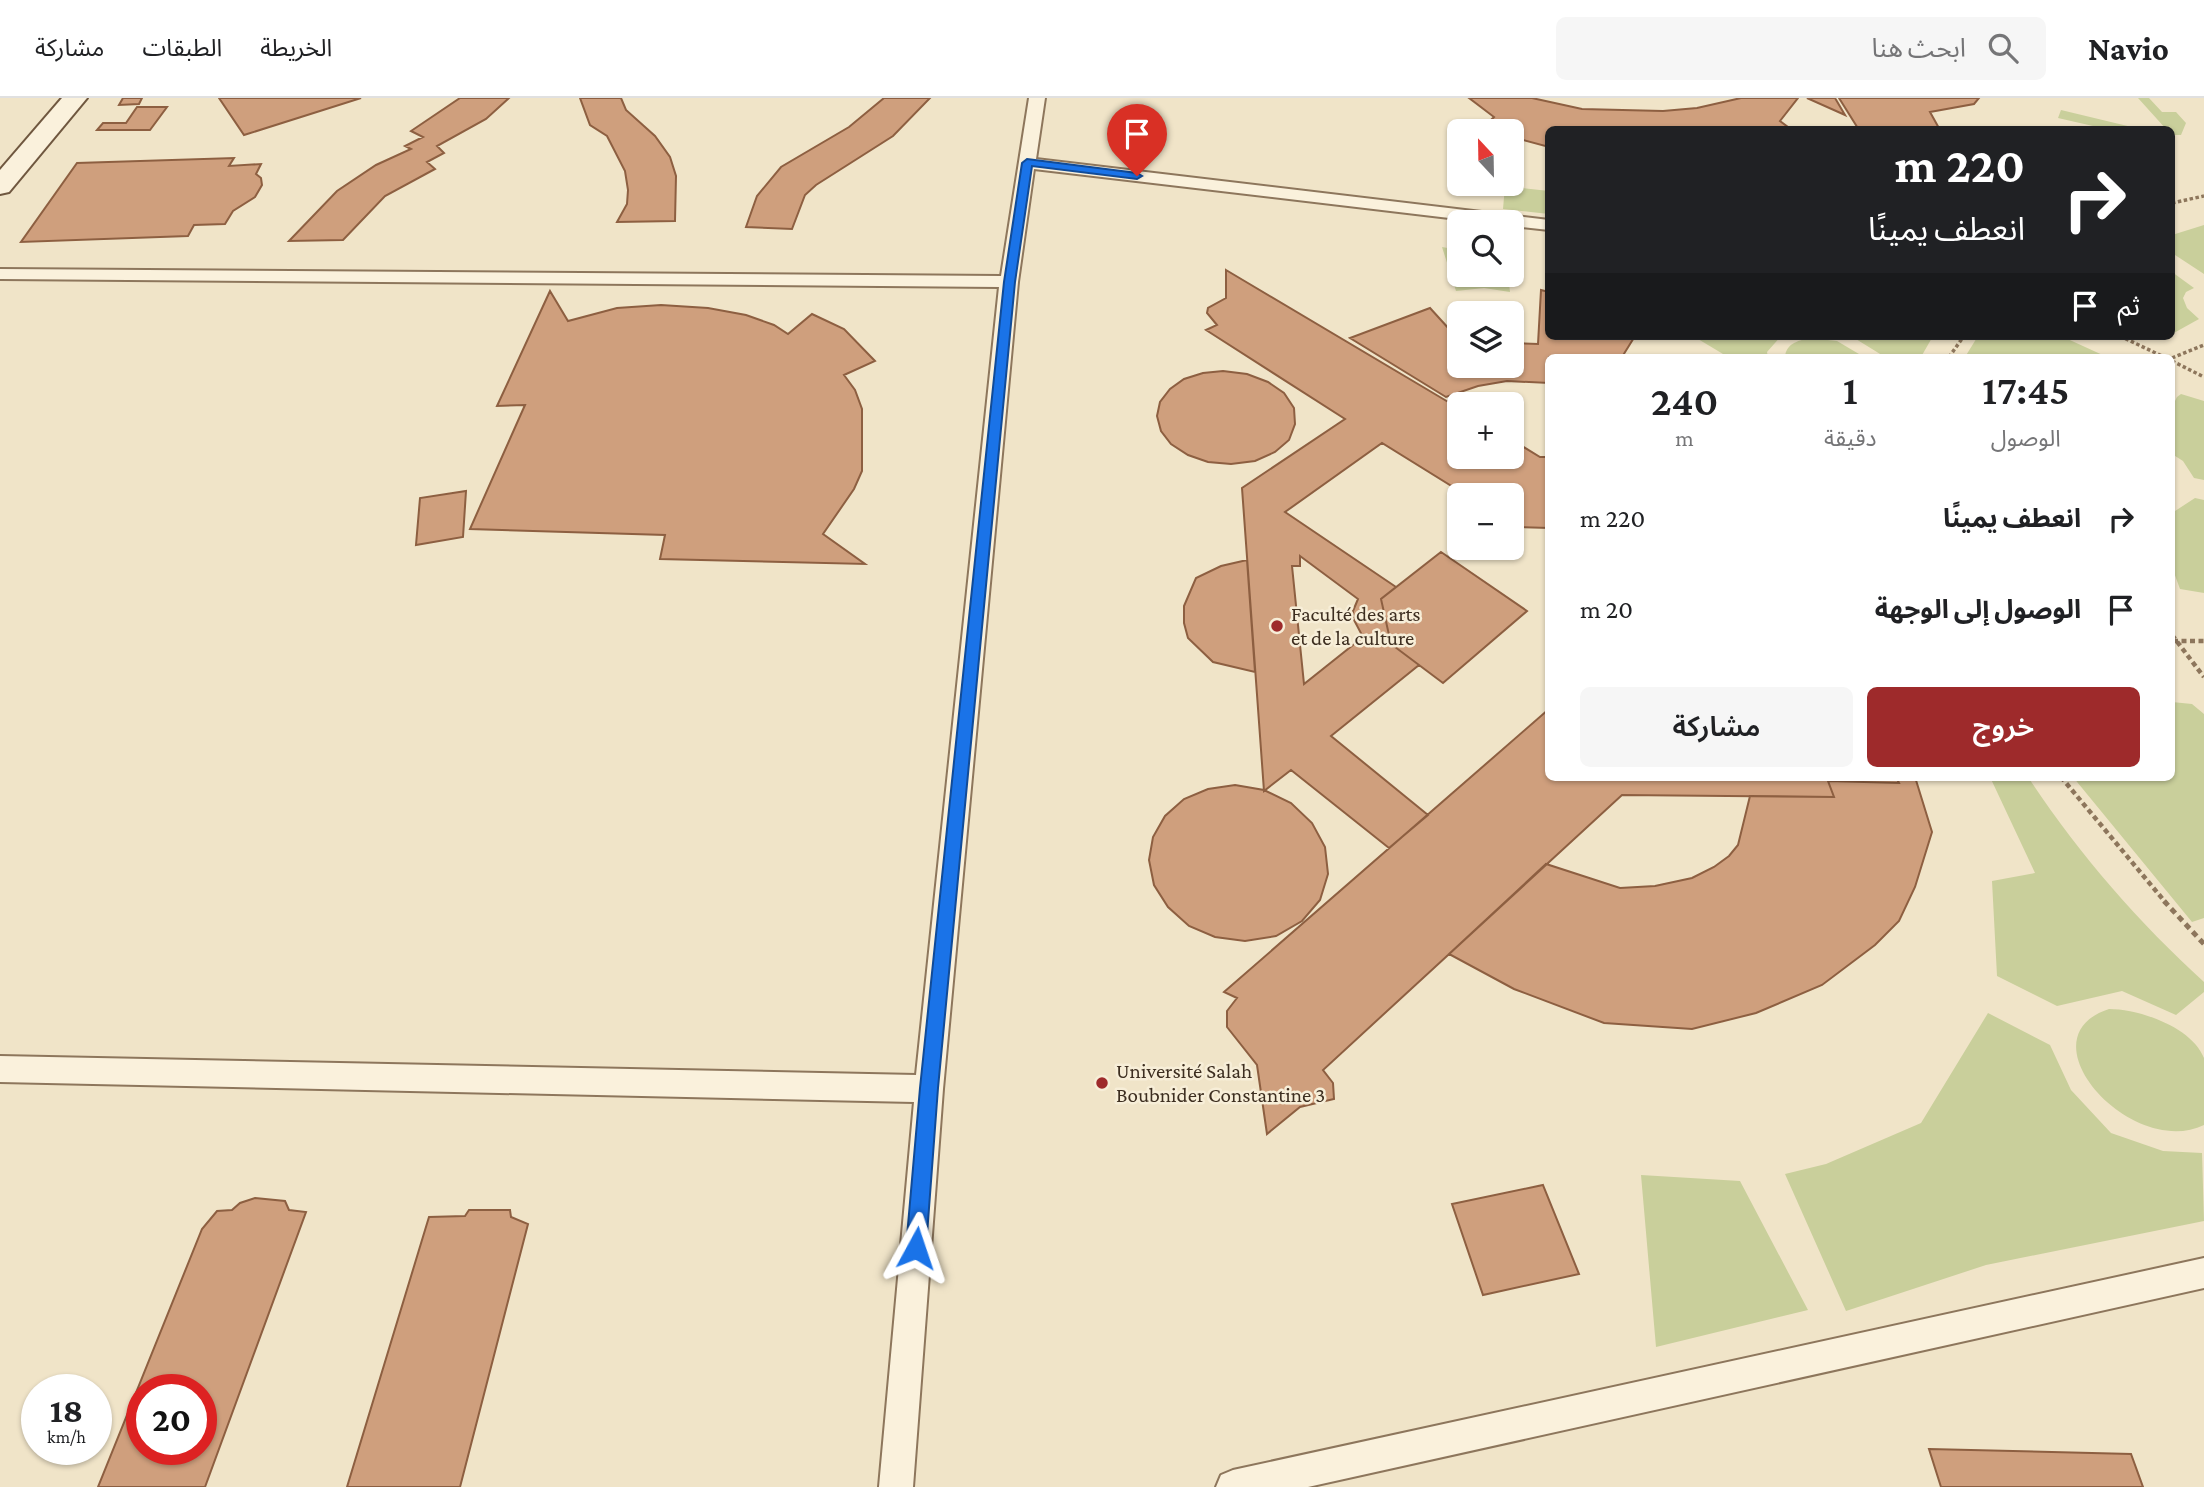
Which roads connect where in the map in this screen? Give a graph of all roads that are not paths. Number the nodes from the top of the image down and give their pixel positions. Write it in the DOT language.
graph roads {
  1 [pos="75,98"];
  2 [pos="1037,98"];
  3 [pos="1027,163"];
  4 [pos="0,186"];
  5 [pos="1545,225"];
  6 [pos="0,274"];
  7 [pos="1009,282"];
  8 [pos="0,1069"];
  9 [pos="929,1088"];
  10 [pos="2204,1273"];
  11 [pos="896,1487"];
  12 [pos="1233,1487"];
  1 -- 4 [label="main road"];
  2 -- 3 [label="lane"];
  3 -- 5 [label="lane"];
  3 -- 7 [label="lane"];
  6 -- 7 [label="lane"];
  7 -- 9 [label="lane"];
  8 -- 9 [label="lane"];
  9 -- 11 [label="lane"];
  10 -- 12 [label="lane"];
}
